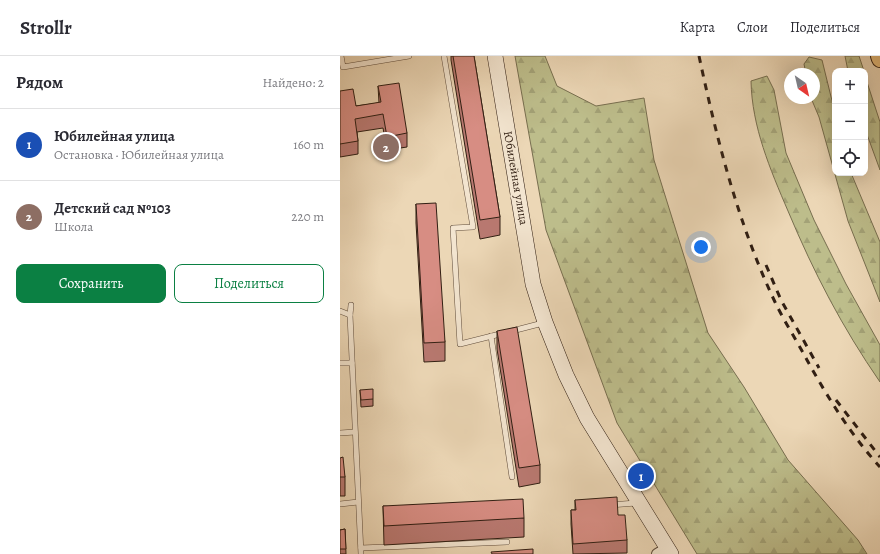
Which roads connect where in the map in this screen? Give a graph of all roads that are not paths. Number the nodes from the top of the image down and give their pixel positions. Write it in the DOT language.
graph roads {
  1 [pos="342,56"];
  2 [pos="409,56"];
  3 [pos="444,56"];
  4 [pos="495,56"];
  5 [pos="351,305"];
  6 [pos="340,311"];
  7 [pos="350,315"];
  8 [pos="545,322"];
  9 [pos="491,336"];
  10 [pos="340,363"];
  11 [pos="352,363"];
  12 [pos="355,432"];
  13 [pos="340,433"];
  14 [pos="512,477"];
  15 [pos="358,502"];
  16 [pos="639,503"];
  17 [pos="340,504"];
  18 [pos="607,506"];
  19 [pos="507,542"];
  20 [pos="361,551"];
  21 [pos="665,552"];
  1 -- 2 [label="lane"];
  3 -- 9 [label="lane"];
  4 -- 8 [label="street, Юбилейная улица"];
  5 -- 7 [label="lane"];
  6 -- 7 [label="lane"];
  7 -- 11 [label="lane"];
  8 -- 9 [label="lane"];
  8 -- 16 [label="street, Юбилейная улица"];
  9 -- 14 [label="lane"];
  10 -- 11 [label="lane"];
  11 -- 12 [label="lane"];
  12 -- 13 [label="lane"];
  12 -- 15 [label="lane"];
  15 -- 17 [label="lane"];
  15 -- 20 [label="lane"];
  16 -- 18 [label="lane"];
  16 -- 21 [label="street, Юбилейная улица"];
  19 -- 20 [label="lane"];
}
